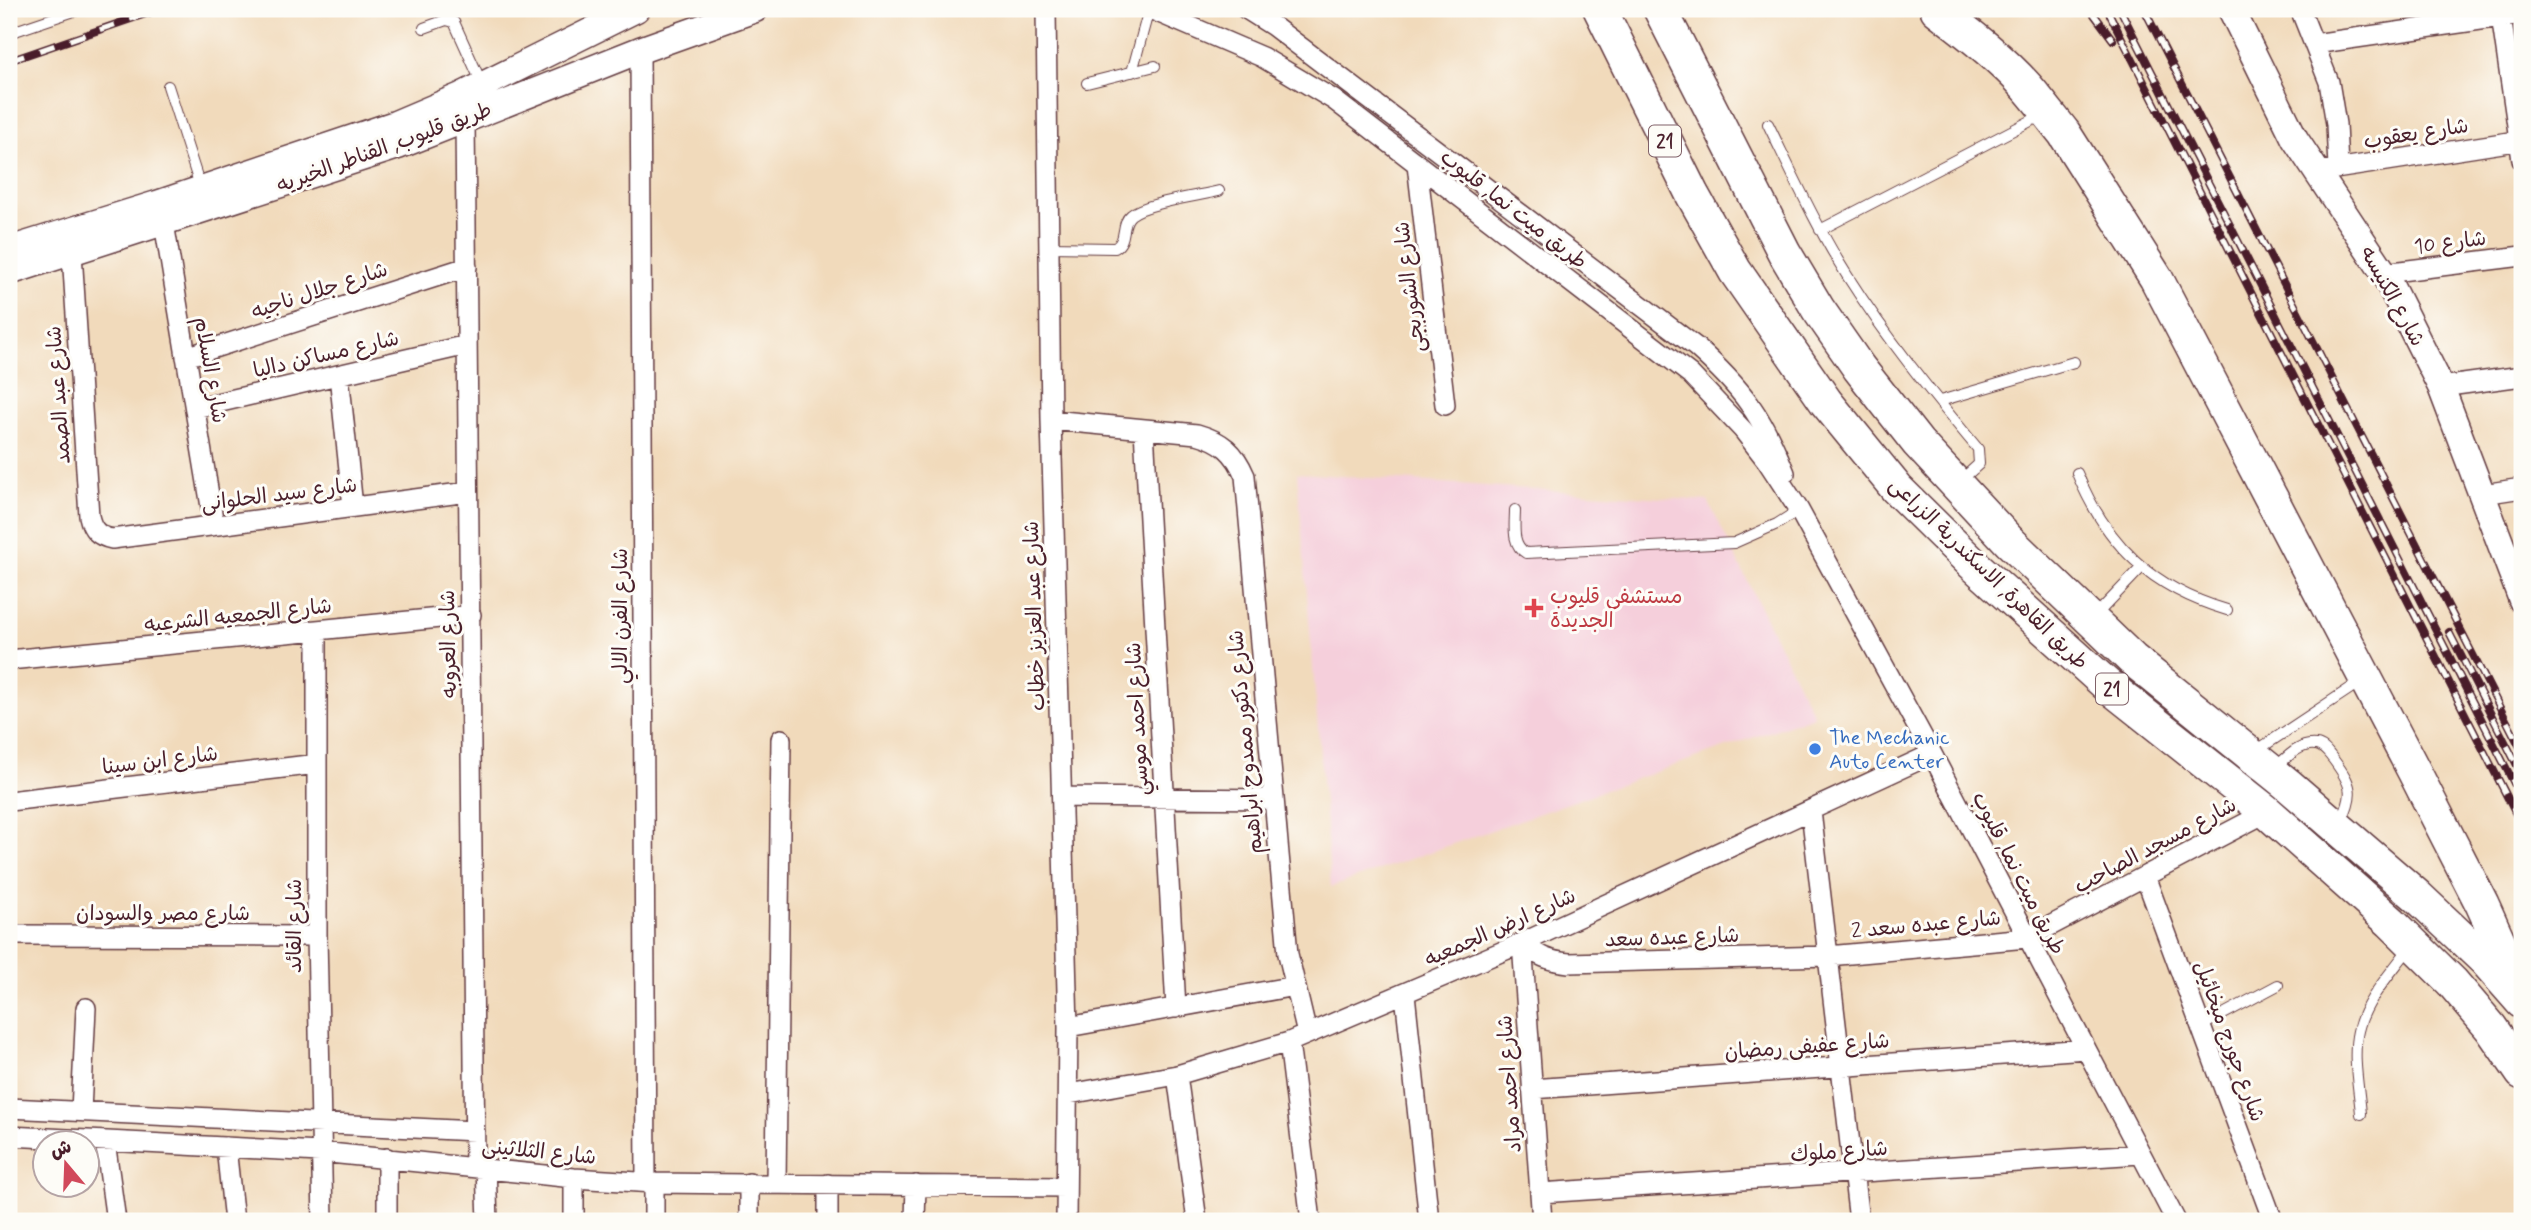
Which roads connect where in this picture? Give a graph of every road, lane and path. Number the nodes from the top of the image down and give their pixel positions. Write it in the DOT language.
graph roads {
  1 [pos="79,9"];
  2 [pos="636,9"];
  3 [pos="755,9"];
  4 [pos="1046,9"];
  5 [pos="1149,9"];
  6 [pos="1246,9"];
  7 [pos="1600,9"];
  8 [pos="1660,9"];
  9 [pos="1937,9"];
  10 [pos="2231,9"];
  11 [pos="2300,9"];
  12 [pos="2500,13"];
  13 [pos="2522,14"];
  14 [pos="424,28"];
  15 [pos="9,33"];
  16 [pos="2314,44"];
  17 [pos="640,50"];
  18 [pos="1155,66"];
  19 [pos="1132,72"];
  20 [pos="1087,83"];
  21 [pos="482,84"];
  22 [pos="168,86"];
  23 [pos="2048,112"];
  24 [pos="465,120"];
  25 [pos="1768,124"];
  26 [pos="2521,147"];
  27 [pos="1417,164"];
  28 [pos="2327,170"];
  29 [pos="201,189"];
  30 [pos="1219,191"];
  31 [pos="163,223"];
  32 [pos="1820,230"];
  33 [pos="1049,247"];
  34 [pos="9,250"];
  35 [pos="72,253"];
  36 [pos="2522,256"];
  37 [pos="467,267"];
  38 [pos="9,272"];
  39 [pos="2384,273"];
  40 [pos="467,345"];
  41 [pos="186,357"];
  42 [pos="2074,362"];
  43 [pos="339,375"];
  44 [pos="2522,376"];
  45 [pos="2441,387"];
  46 [pos="1940,401"];
  47 [pos="1445,405"];
  48 [pos="195,408"];
  49 [pos="1051,420"];
  50 [pos="1144,429"];
  51 [pos="2077,473"];
  52 [pos="1956,485"];
  53 [pos="2522,488"];
  54 [pos="468,492"];
  55 [pos="2483,494"];
  56 [pos="352,507"];
  57 [pos="1515,510"];
  58 [pos="1799,510"];
  59 [pos="214,525"];
  60 [pos="96,532"];
  61 [pos="2141,567"];
  62 [pos="2522,600"];
  63 [pos="2227,610"];
  64 [pos="471,615"];
  65 [pos="2092,619"];
  66 [pos="317,630"];
  67 [pos="9,660"];
  68 [pos="2365,679"];
  69 [pos="781,739"];
  70 [pos="1932,754"];
  71 [pos="2260,763"];
  72 [pos="317,764"];
  73 [pos="1062,797"];
  74 [pos="1164,798"];
  75 [pos="1273,799"];
  76 [pos="9,801"];
  77 [pos="1811,811"];
  78 [pos="2267,812"];
  79 [pos="2338,828"];
  80 [pos="2145,876"];
  81 [pos="9,935"];
  82 [pos="317,936"];
  83 [pos="2027,938"];
  84 [pos="1522,943"];
  85 [pos="2413,944"];
  86 [pos="1828,956"];
  87 [pos="2278,985"];
  88 [pos="1295,986"];
  89 [pos="1405,994"];
  90 [pos="2522,996"];
  91 [pos="2522,1002"];
  92 [pos="86,1008"];
  93 [pos="1176,1008"];
  94 [pos="2201,1026"];
  95 [pos="1068,1027"];
  96 [pos="1298,1038"];
  97 [pos="2086,1049"];
  98 [pos="1842,1066"];
  99 [pos="2522,1073"];
  100 [pos="1177,1075"];
  101 [pos="1532,1088"];
  102 [pos="1069,1094"];
  103 [pos="9,1108"];
  104 [pos="81,1111"];
  105 [pos="2361,1114"];
  106 [pos="320,1123"];
  107 [pos="475,1131"];
  108 [pos="9,1136"];
  109 [pos="105,1141"];
  110 [pos="226,1147"];
  111 [pos="320,1152"];
  112 [pos="2140,1154"];
  113 [pos="387,1158"];
  114 [pos="481,1168"];
  115 [pos="1854,1173"];
  116 [pos="574,1178"];
  117 [pos="650,1182"];
  118 [pos="749,1184"];
  119 [pos="776,1184"];
  120 [pos="828,1184"];
  121 [pos="916,1185"];
  122 [pos="1066,1187"];
  123 [pos="1540,1193"];
  124 [pos="116,1221"];
  125 [pos="234,1221"];
  126 [pos="323,1221"];
  127 [pos="387,1221"];
  128 [pos="488,1221"];
  129 [pos="574,1221"];
  130 [pos="654,1221"];
  131 [pos="749,1221"];
  132 [pos="828,1221"];
  133 [pos="915,1221"];
  134 [pos="1066,1221"];
  135 [pos="1197,1221"];
  136 [pos="1311,1221"];
  137 [pos="1429,1221"];
  138 [pos="1542,1221"];
  139 [pos="1860,1221"];
  140 [pos="2176,1221"];
  141 [pos="2273,1221"];
  1 -- 15 [label="lane"];
  2 -- 21 [label="main road, طريق قليوب, القناطر الخيريه"];
  3 -- 17 [label="main road, طريق قليوب, القناطر الخيريه"];
  4 -- 33 [label="street, شارع عبد العزيز خطاب"];
  5 -- 19 [label="lane"];
  5 -- 27 [label="street, طريق ميت نما, قليوب"];
  6 -- 58 [label="street, طريق ميت نما, قليوب"];
  7 -- 78 [label="highway, طريق القاهرة, الاسكندرية الزراعى / 21"];
  8 -- 52 [label="highway, طريق القاهرة, الاسكندرية الزراعى / 21"];
  9 -- 23 [label="highway"];
  10 -- 28 [label="main road, شارع الكنيسه"];
  11 -- 16 [label="street"];
  12 -- 13 [label="street"];
  12 -- 16 [label="street"];
  12 -- 26 [label="street"];
  14 -- 21 [label="lane"];
  16 -- 28 [label="street"];
  17 -- 24 [label="main road, طريق قليوب, القناطر الخيريه"];
  17 -- 117 [label="street, شارع الفرن الالي"];
  18 -- 19 [label="lane"];
  19 -- 20 [label="lane"];
  21 -- 29 [label="main road, طريق قليوب, القناطر الخيريه"];
  22 -- 29 [label="lane"];
  23 -- 32 [label="lane"];
  23 -- 68 [label="highway"];
  24 -- 31 [label="main road, طريق قليوب, القناطر الخيريه"];
  24 -- 37 [label="street, شارع العروبه"];
  25 -- 32 [label="lane"];
  26 -- 28 [label="street, شارع يعقوب"];
  27 -- 47 [label="street, شارع الشوربجى"];
  27 -- 58 [label="street, طريق ميت نما, قليوب"];
  28 -- 39 [label="main road, شارع الكنيسه"];
  29 -- 34 [label="main road, طريق قليوب, القناطر الخيريه"];
  30 -- 33 [label="lane"];
  31 -- 35 [label="main road, طريق قليوب, القناطر الخيريه"];
  31 -- 41 [label="street, شارع السلام"];
  32 -- 46 [label="lane"];
  33 -- 49 [label="street, شارع عبد العزيز خطاب"];
  35 -- 38 [label="main road, طريق قليوب, القناطر الخيريه"];
  35 -- 60 [label="street, شارع عبد الصمد"];
  36 -- 39 [label="street, شارع 10"];
  37 -- 40 [label="street, شارع العروبه"];
  37 -- 41 [label="street, شارع جلال ناجيه"];
  39 -- 45 [label="main road, شارع الكنيسه"];
  40 -- 43 [label="street, شارع مساكن داليا"];
  40 -- 54 [label="street, شارع العروبه"];
  41 -- 48 [label="street, شارع السلام"];
  42 -- 46 [label="lane"];
  43 -- 48 [label="street, شارع مساكن داليا"];
  43 -- 56 [label="street"];
  44 -- 45 [label="street"];
  45 -- 55 [label="main road, شارع الكنيسه"];
  46 -- 52 [label="lane"];
  48 -- 59 [label="street, شارع السلام"];
  49 -- 50 [label="street"];
  49 -- 73 [label="street, شارع عبد العزيز خطاب"];
  50 -- 74 [label="street, شارع احمد موسي"];
  50 -- 75 [label="street, شارع دكتور ممدوح ابراهيم"];
  51 -- 61 [label="lane"];
  52 -- 65 [label="highway, طريق القاهرة, الاسكندرية الزراعى / 21"];
  53 -- 55 [label="street"];
  54 -- 56 [label="street, شارع سيد الحلوانى"];
  54 -- 64 [label="street, شارع العروبه"];
  55 -- 62 [label="main road, شارع الكنيسه"];
  56 -- 59 [label="street, شارع سيد الحلوانى"];
  57 -- 58 [label="lane"];
  58 -- 70 [label="street, طريق ميت نما, قليوب"];
  59 -- 60 [label="street, شارع سيد الحلوانى"];
  61 -- 63 [label="lane"];
  61 -- 65 [label="lane"];
  64 -- 66 [label="street, شارع الجمعيه الشرعيه"];
  64 -- 107 [label="street, شارع العروبه"];
  65 -- 71 [label="highway, طريق القاهرة, الاسكندرية الزراعى / 21"];
  66 -- 67 [label="street, شارع الجمعيه الشرعيه"];
  66 -- 72 [label="street, شارع القائد"];
  68 -- 71 [label="lane"];
  68 -- 90 [label="highway"];
  69 -- 119 [label="street"];
  70 -- 77 [label="street, شارع ارض الجمعيه"];
  70 -- 83 [label="street, طريق ميت نما, قليوب"];
  71 -- 79 [label="highway, طريق القاهرة, الاسكندرية الزراعى / 21"];
  71 -- 79 [label="lane"];
  72 -- 76 [label="street, شارع ابن سينا"];
  72 -- 82 [label="street, شارع القائد"];
  73 -- 74 [label="street"];
  73 -- 95 [label="street, شارع عبد العزيز خطاب"];
  74 -- 75 [label="street"];
  74 -- 93 [label="street, شارع احمد موسي"];
  75 -- 88 [label="street, شارع دكتور ممدوح ابراهيم"];
  77 -- 84 [label="street, شارع ارض الجمعيه"];
  77 -- 86 [label="street"];
  78 -- 80 [label="street, شارع مسجد الصاحب"];
  78 -- 85 [label="highway, طريق القاهرة, الاسكندرية الزراعى / 21"];
  79 -- 91 [label="highway, طريق القاهرة, الاسكندرية الزراعى / 21"];
  80 -- 83 [label="street, شارع مسجد الصاحب"];
  80 -- 94 [label="street, شارع جورج ميخائيل"];
  81 -- 82 [label="street, شارع مصر والسودان"];
  82 -- 106 [label="street, شارع القائد"];
  83 -- 86 [label="street, شارع عبده سعد 2"];
  83 -- 97 [label="street, طريق ميت نما, قليوب"];
  84 -- 86 [label="street, شارع عبده سعد"];
  84 -- 89 [label="street, شارع ارض الجمعيه"];
  84 -- 101 [label="street, شارع احمد مراد"];
  85 -- 99 [label="highway, طريق القاهرة, الاسكندرية الزراعى / 21"];
  85 -- 105 [label="lane"];
  86 -- 98 [label="street"];
  87 -- 94 [label="lane"];
  88 -- 93 [label="street"];
  88 -- 96 [label="street, شارع دكتور ممدوح ابراهيم"];
  89 -- 96 [label="street, شارع ارض الجمعيه"];
  89 -- 137 [label="street"];
  92 -- 104 [label="street"];
  93 -- 95 [label="street"];
  94 -- 141 [label="street, شارع جورج ميخائيل"];
  95 -- 102 [label="street, شارع عبد العزيز خطاب"];
  96 -- 100 [label="street, شارع ارض الجمعيه"];
  96 -- 136 [label="street, شارع دكتور ممدوح ابراهيم"];
  97 -- 98 [label="street, شارع عفيفى رمضان"];
  97 -- 112 [label="street, طريق ميت نما, قليوب"];
  98 -- 101 [label="street, شارع عفيفى رمضان"];
  98 -- 115 [label="street"];
  100 -- 102 [label="street, شارع ارض الجمعيه"];
  100 -- 135 [label="street"];
  101 -- 123 [label="street, شارع احمد مراد"];
  102 -- 122 [label="street, شارع عبد العزيز خطاب"];
  103 -- 104 [label="street, شارع الثلاثينى"];
  104 -- 106 [label="street, شارع الثلاثينى"];
  106 -- 107 [label="street, شارع الثلاثينى"];
  106 -- 111 [label="street, شارع القائد"];
  107 -- 114 [label="street, شارع العروبه"];
  108 -- 109 [label="street, شارع الثلاثينى"];
  109 -- 110 [label="street, شارع الثلاثينى"];
  109 -- 124 [label="street"];
  110 -- 111 [label="street, شارع الثلاثينى"];
  110 -- 125 [label="street"];
  111 -- 113 [label="street, شارع الثلاثينى"];
  111 -- 126 [label="street, شارع القائد"];
  112 -- 115 [label="street, شارع ملوك"];
  112 -- 140 [label="street, طريق ميت نما, قليوب"];
  113 -- 114 [label="street, شارع الثلاثينى"];
  113 -- 127 [label="street"];
  114 -- 116 [label="street, شارع الثلاثينى"];
  114 -- 128 [label="street, شارع العروبه"];
  115 -- 123 [label="street, شارع ملوك"];
  115 -- 139 [label="street"];
  116 -- 117 [label="street, شارع الثلاثينى"];
  116 -- 129 [label="street"];
  117 -- 118 [label="street, شارع الثلاثينى"];
  117 -- 130 [label="street, شارع الفرن الالي"];
  118 -- 119 [label="street, شارع الثلاثينى"];
  118 -- 131 [label="street"];
  119 -- 120 [label="street, شارع الثلاثينى"];
  120 -- 121 [label="street, شارع الثلاثينى"];
  120 -- 132 [label="street"];
  121 -- 122 [label="street, شارع الثلاثينى"];
  121 -- 133 [label="street"];
  122 -- 134 [label="street, شارع عبد العزيز خطاب"];
  123 -- 138 [label="street, شارع احمد مراد"];
}
